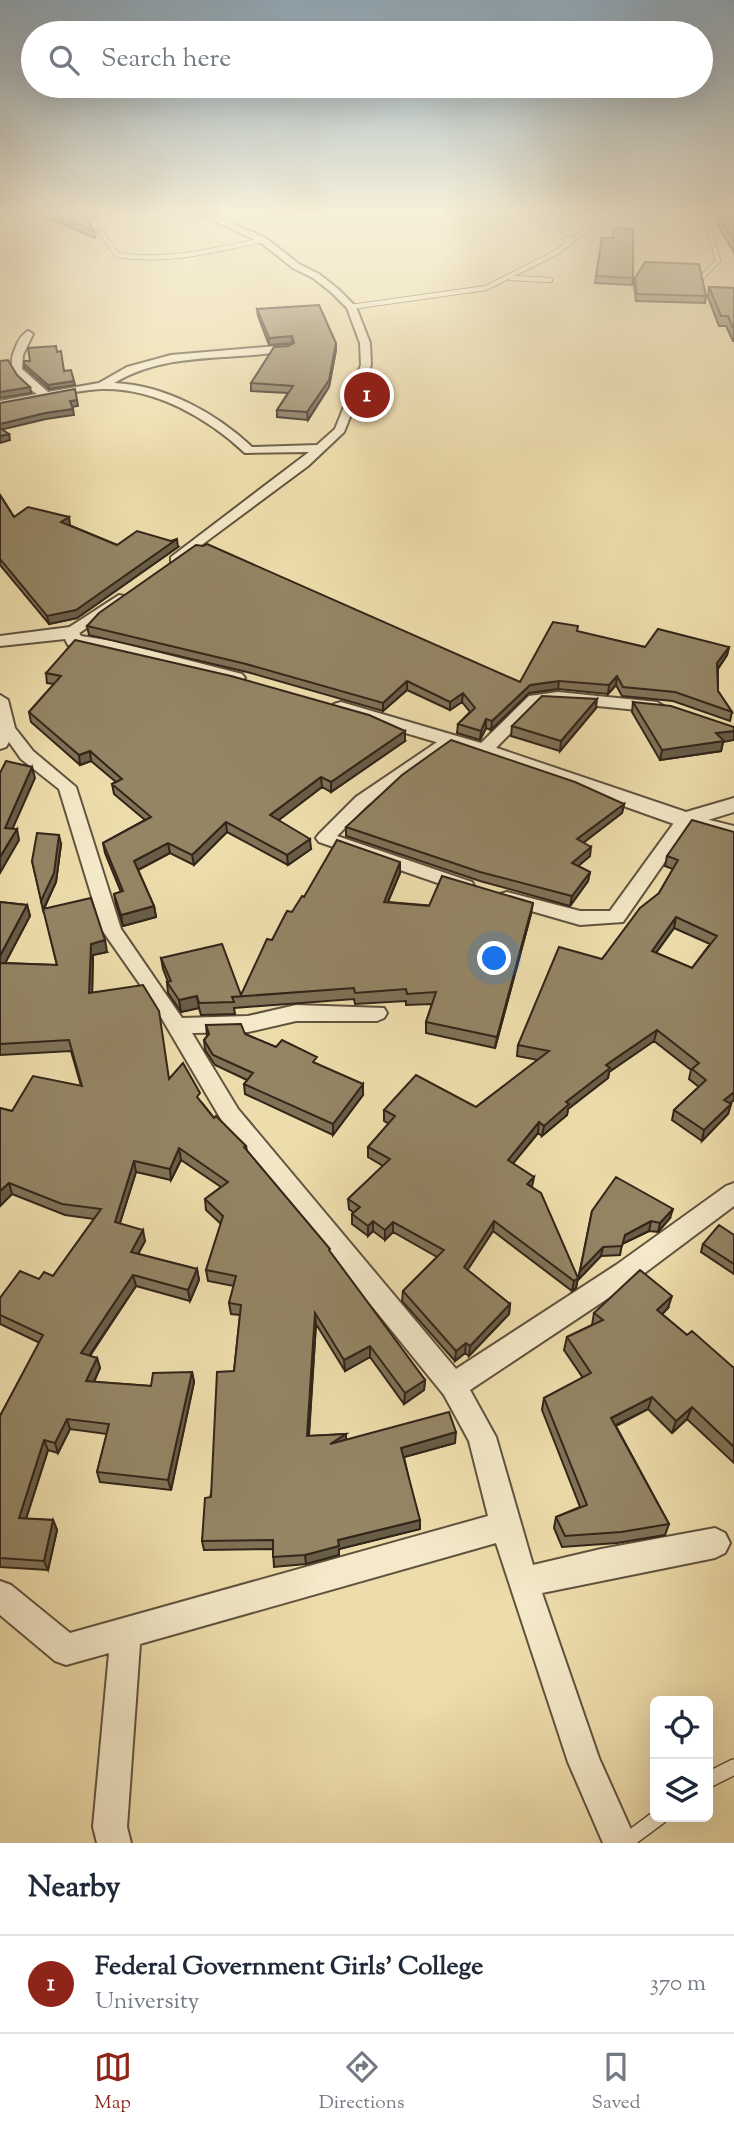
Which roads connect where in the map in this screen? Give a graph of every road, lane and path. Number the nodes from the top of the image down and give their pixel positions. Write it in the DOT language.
graph roads {
  1 [pos="343,300"];
  2 [pos="410,300"];
  3 [pos="351,307"];
  4 [pos="28,334"];
  5 [pos="288,348"];
  6 [pos="101,386"];
  7 [pos="44,394"];
  8 [pos="0,404"];
  9 [pos="320,448"];
  10 [pos="168,566"];
  11 [pos="135,588"];
  12 [pos="70,634"];
  13 [pos="1,640"];
  14 [pos="251,682"];
  15 [pos="0,700"];
  16 [pos="327,704"];
  17 [pos="672,708"];
  18 [pos="4,737"];
  19 [pos="449,739"];
  20 [pos="484,750"];
  21 [pos="734,805"];
  22 [pos="685,820"];
  23 [pos="734,832"];
  24 [pos="377,1013"];
  25 [pos="175,1026"];
  26 [pos="734,1193"];
  27 [pos="453,1385"];
  28 [pos="505,1526"];
  29 [pos="715,1543"];
  30 [pos="525,1583"];
  31 [pos="0,1596"];
  32 [pos="126,1633"];
  33 [pos="734,1767"];
  34 [pos="713,1778"];
  35 [pos="652,1822"];
  36 [pos="114,1843"];
  37 [pos="622,1843"];
  1 -- 3 [label="street"];
  2 -- 3 [label="lane"];
  3 -- 9 [label="street"];
  4 -- 7 [label="street"];
  5 -- 6 [label="street"];
  6 -- 7 [label="street"];
  6 -- 9 [label="street"];
  7 -- 8 [label="street"];
  9 -- 10 [label="street"];
  11 -- 12 [label="street"];
  12 -- 13 [label="street"];
  12 -- 14 [label="street"];
  15 -- 18 [label="street"];
  16 -- 19 [label="street"];
  17 -- 20 [label="street"];
  18 -- 25 [label="street"];
  19 -- 20 [label="street"];
  19 -- 22 [label="street"];
  20 -- 22 [label="street"];
  21 -- 22 [label="street"];
  22 -- 23 [label="street"];
  24 -- 25 [label="street"];
  25 -- 27 [label="street"];
  26 -- 27 [label="street"];
  27 -- 28 [label="street"];
  28 -- 30 [label="street"];
  28 -- 32 [label="street"];
  29 -- 30 [label="street"];
  30 -- 37 [label="street"];
  31 -- 32 [label="street"];
  32 -- 36 [label="street"];
  33 -- 34 [label="lane"];
  35 -- 37 [label="lane"];
}
